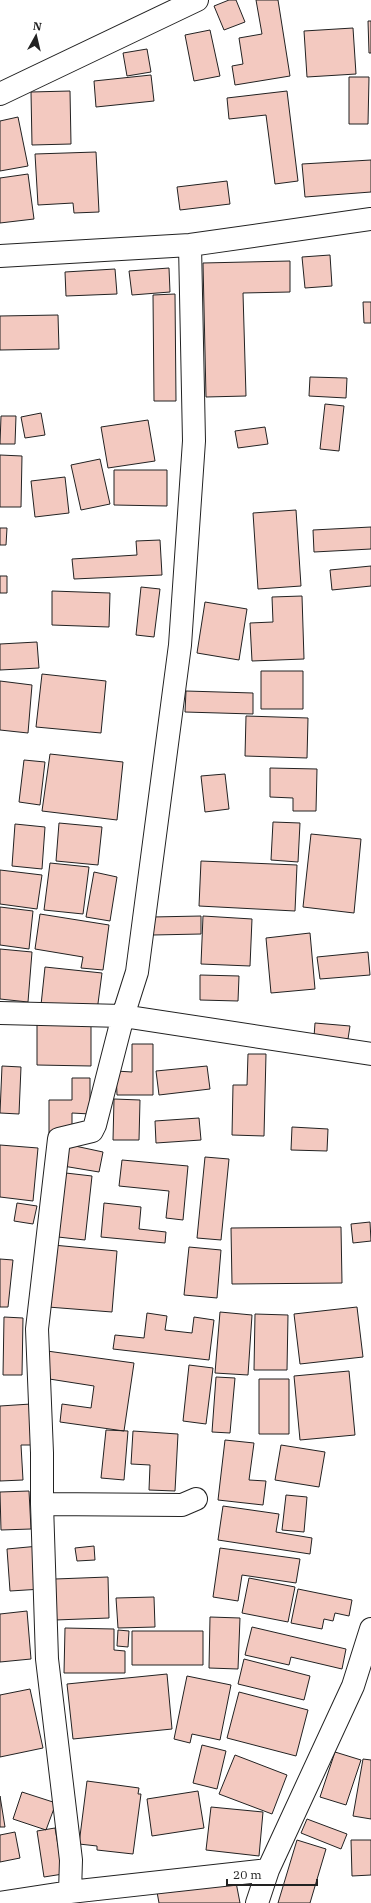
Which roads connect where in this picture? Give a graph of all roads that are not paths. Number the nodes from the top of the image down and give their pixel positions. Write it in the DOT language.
graph roads {
  1 [pos="197,0"];
  2 [pos="0,94"];
  3 [pos="371,220"];
  4 [pos="190,245"];
  5 [pos="0,256"];
  6 [pos="0,1013"];
  7 [pos="123,1016"];
  8 [pos="371,1054"];
  9 [pos="196,1499"];
  10 [pos="42,1504"];
  11 [pos="371,1629"];
  12 [pos="268,1870"];
  13 [pos="70,1892"];
  14 [pos="0,1903"];
  15 [pos="257,1903"];
  1 -- 2 [label="street"];
  3 -- 4 [label="street"];
  4 -- 5 [label="street"];
  4 -- 7 [label="street"];
  6 -- 7 [label="street"];
  7 -- 8 [label="street"];
  7 -- 10 [label="street"];
  9 -- 10 [label="street"];
  10 -- 13 [label="street"];
  11 -- 12 [label="street"];
  12 -- 13 [label="street"];
  12 -- 15 [label="street"];
  13 -- 14 [label="street"];
}
